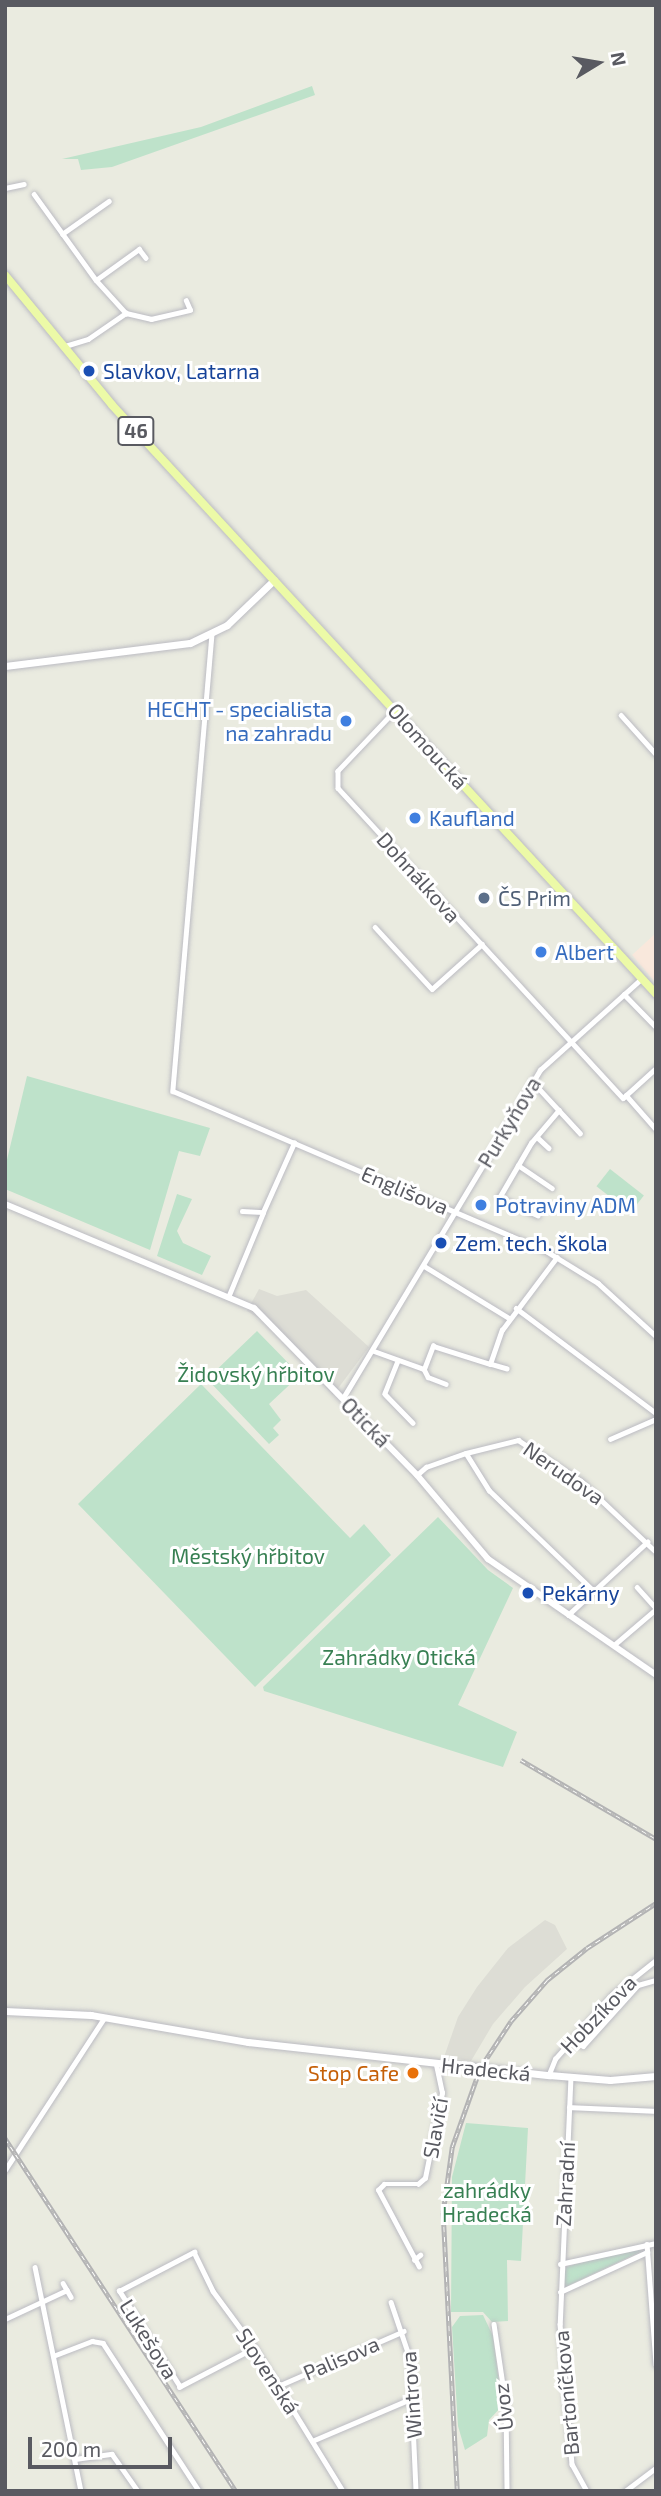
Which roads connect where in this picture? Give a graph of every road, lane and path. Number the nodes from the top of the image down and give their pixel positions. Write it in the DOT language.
graph roads {
  1 [pos="24,184"];
  2 [pos="5,188"];
  3 [pos="34,194"];
  4 [pos="109,201"];
  5 [pos="62,234"];
  6 [pos="146,258"];
  7 [pos="5,275"];
  8 [pos="96,281"];
  9 [pos="186,301"];
  10 [pos="126,313"];
  11 [pos="62,349"];
  12 [pos="274,580"];
  13 [pos="212,634"];
  14 [pos="5,666"];
  15 [pos="396,710"];
  16 [pos="621,715"];
  17 [pos="656,754"];
  18 [pos="375,927"];
  19 [pos="482,944"];
  20 [pos="642,978"];
  21 [pos="624,994"];
  22 [pos="656,994"];
  23 [pos="656,1027"];
  24 [pos="570,1043"];
  25 [pos="656,1068"];
  26 [pos="532,1082"];
  27 [pos="626,1095"];
  28 [pos="559,1110"];
  29 [pos="656,1129"];
  30 [pos="580,1133"];
  31 [pos="537,1136"];
  32 [pos="293,1143"];
  33 [pos="549,1148"];
  34 [pos="518,1164"];
  35 [pos="552,1188"];
  36 [pos="5,1204"];
  37 [pos="242,1211"];
  38 [pos="263,1212"];
  39 [pos="455,1212"];
  40 [pos="538,1216"];
  41 [pos="557,1257"];
  42 [pos="424,1266"];
  43 [pos="229,1295"];
  44 [pos="516,1308"];
  45 [pos="509,1318"];
  46 [pos="656,1336"];
  47 [pos="374,1351"];
  48 [pos="398,1361"];
  49 [pos="490,1363"];
  50 [pos="506,1368"];
  51 [pos="424,1369"];
  52 [pos="446,1384"];
  53 [pos="343,1398"];
  54 [pos="656,1416"];
  55 [pos="413,1423"];
  56 [pos="610,1439"];
  57 [pos="466,1453"];
  58 [pos="417,1475"];
  59 [pos="647,1542"];
  60 [pos="656,1552"];
  61 [pos="637,1587"];
  62 [pos="594,1591"];
  63 [pos="656,1608"];
  64 [pos="568,1616"];
  65 [pos="613,1646"];
  66 [pos="656,1675"];
  67 [pos="656,1960"];
  68 [pos="641,1970"];
  69 [pos="656,1979"];
  70 [pos="647,1980"];
  71 [pos="5,2011"];
  72 [pos="104,2017"];
  73 [pos="571,2040"];
  74 [pos="436,2064"];
  75 [pos="549,2075"];
  76 [pos="656,2076"];
  77 [pos="571,2077"];
  78 [pos="569,2107"];
  79 [pos="656,2111"];
  80 [pos="5,2170"];
  81 [pos="647,2244"];
  82 [pos="656,2244"];
  83 [pos="193,2251"];
  84 [pos="647,2251"];
  85 [pos="420,2255"];
  86 [pos="414,2260"];
  87 [pos="560,2264"];
  88 [pos="34,2267"];
  89 [pos="419,2267"];
  90 [pos="63,2283"];
  91 [pos="67,2290"];
  92 [pos="560,2292"];
  93 [pos="71,2297"];
  94 [pos="41,2301"];
  95 [pos="391,2302"];
  96 [pos="5,2319"];
  97 [pos="494,2324"];
  98 [pos="404,2331"];
  99 [pos="255,2348"];
  100 [pos="53,2356"];
  101 [pos="656,2365"];
  102 [pos="278,2386"];
  103 [pos="413,2398"];
  104 [pos="312,2441"];
  105 [pos="75,2459"];
  106 [pos="656,2468"];
  107 [pos="81,2491"];
  108 [pos="138,2491"];
  109 [pos="199,2491"];
  110 [pos="343,2491"];
  111 [pos="416,2491"];
  112 [pos="507,2491"];
  113 [pos="587,2491"];
  114 [pos="625,2491"];
  1 -- 2 [label="street"];
  3 -- 5 [label="street"];
  4 -- 5 [label="street"];
  5 -- 8 [label="street"];
  6 -- 8 [label="street"];
  7 -- 11 [label="main road, 46"];
  8 -- 10 [label="street"];
  9 -- 10 [label="street"];
  10 -- 11 [label="street"];
  11 -- 12 [label="main road, 46"];
  12 -- 13 [label="main road"];
  12 -- 15 [label="main road, Olomoucká / 46"];
  13 -- 14 [label="main road"];
  13 -- 32 [label="street, Englišova"];
  15 -- 19 [label="street, Dohnálkova"];
  15 -- 20 [label="main road, Olomoucká / 46"];
  16 -- 17 [label="street"];
  18 -- 19 [label="street"];
  19 -- 24 [label="street, Dohnálkova"];
  20 -- 21 [label="street, Purkyňova"];
  20 -- 22 [label="main road, Olomoucká / 46"];
  21 -- 23 [label="street"];
  21 -- 24 [label="street, Purkyňova"];
  24 -- 26 [label="street, Purkyňova"];
  24 -- 27 [label="street"];
  25 -- 27 [label="street"];
  26 -- 28 [label="street"];
  26 -- 39 [label="street, Purkyňova"];
  27 -- 29 [label="street"];
  28 -- 30 [label="street"];
  28 -- 31 [label="street"];
  31 -- 33 [label="street"];
  31 -- 34 [label="street"];
  32 -- 38 [label="street"];
  32 -- 39 [label="street, Englišova"];
  34 -- 35 [label="street"];
  34 -- 40 [label="street"];
  36 -- 43 [label="street, Otická"];
  37 -- 38 [label="street"];
  38 -- 43 [label="street"];
  39 -- 41 [label="street, Englišova"];
  39 -- 42 [label="street, Purkyňova"];
  41 -- 44 [label="street"];
  41 -- 46 [label="street, Englišova"];
  42 -- 45 [label="street"];
  42 -- 47 [label="street, Purkyňova"];
  43 -- 53 [label="street, Otická"];
  44 -- 45 [label="street"];
  44 -- 54 [label="street"];
  45 -- 49 [label="street"];
  47 -- 48 [label="street"];
  47 -- 53 [label="street, Purkyňova"];
  48 -- 51 [label="street"];
  48 -- 55 [label="street"];
  49 -- 50 [label="street"];
  49 -- 51 [label="street"];
  51 -- 52 [label="street"];
  53 -- 58 [label="street, Otická"];
  54 -- 56 [label="street"];
  57 -- 58 [label="street, Nerudova"];
  57 -- 59 [label="street, Nerudova"];
  57 -- 62 [label="street"];
  58 -- 64 [label="street, Otická"];
  59 -- 60 [label="street, Nerudova"];
  59 -- 62 [label="street"];
  61 -- 63 [label="street"];
  62 -- 64 [label="street"];
  63 -- 65 [label="street"];
  64 -- 65 [label="street, Otická"];
  65 -- 66 [label="street, Otická"];
  67 -- 68 [label="street, Hobzíkova"];
  68 -- 70 [label="street"];
  68 -- 73 [label="street, Hobzíkova"];
  69 -- 70 [label="street"];
  70 -- 73 [label="street"];
  71 -- 72 [label="main road, Hradecká"];
  72 -- 74 [label="main road, Hradecká"];
  72 -- 80 [label="street"];
  73 -- 75 [label="street, Hobzíkova"];
  74 -- 75 [label="main road, Hradecká"];
  74 -- 86 [label="street, Slavičí"];
  75 -- 77 [label="main road, Hradecká"];
  76 -- 77 [label="main road, Hradecká"];
  77 -- 78 [label="street, Zahradní"];
  78 -- 79 [label="street"];
  78 -- 87 [label="street, Zahradní"];
  81 -- 82 [label="street"];
  81 -- 84 [label="street"];
  81 -- 87 [label="street"];
  83 -- 99 [label="street, Slovenská"];
  83 -- 99 [label="street, Lukešova"];
  84 -- 92 [label="street"];
  84 -- 101 [label="street"];
  85 -- 86 [label="street"];
  86 -- 89 [label="street, Slavičí"];
  87 -- 92 [label="street, Zahradní"];
  88 -- 94 [label="street"];
  90 -- 91 [label="street"];
  91 -- 93 [label="street"];
  91 -- 94 [label="street"];
  92 -- 113 [label="street, Bartoníčkova"];
  94 -- 96 [label="street"];
  94 -- 100 [label="street"];
  95 -- 98 [label="street, Wintrova"];
  97 -- 112 [label="street, Úvoz"];
  98 -- 102 [label="street, Palisova"];
  98 -- 103 [label="street, Wintrova"];
  99 -- 102 [label="street, Slovenská"];
  100 -- 105 [label="street"];
  100 -- 109 [label="street"];
  102 -- 104 [label="street, Slovenská"];
  103 -- 104 [label="street"];
  103 -- 111 [label="street, Wintrova"];
  104 -- 110 [label="street, Slovenská"];
  105 -- 107 [label="street"];
  105 -- 108 [label="street"];
  106 -- 114 [label="street"];
}
